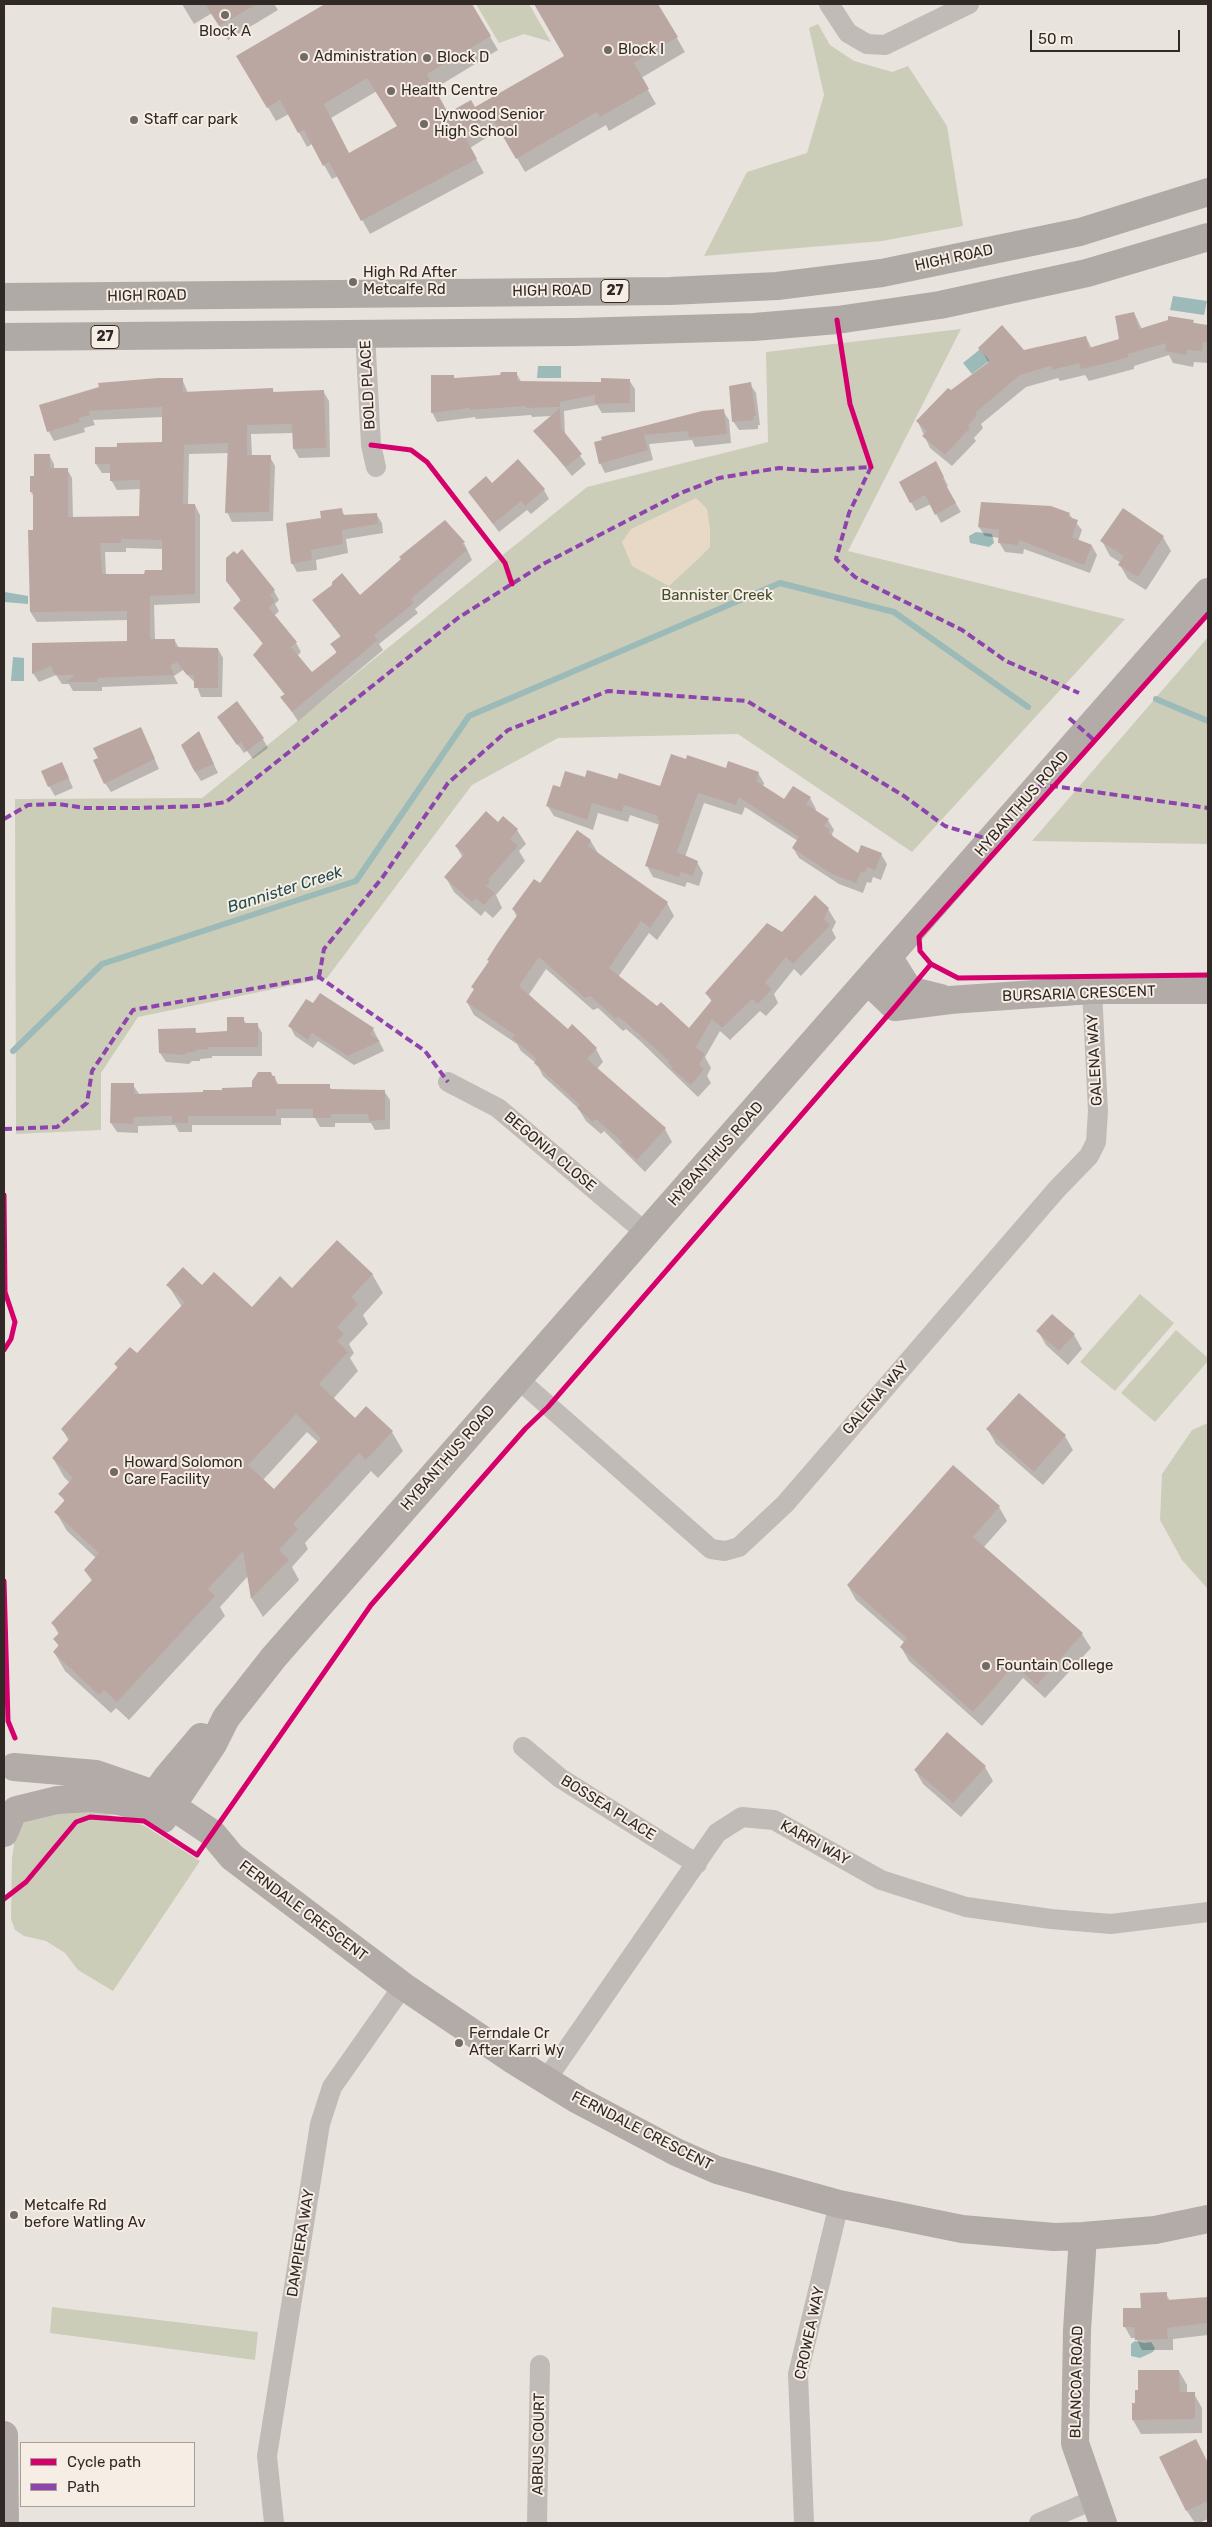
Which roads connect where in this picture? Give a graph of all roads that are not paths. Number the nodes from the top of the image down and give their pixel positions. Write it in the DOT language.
graph roads {
  1 [pos="829,4"];
  2 [pos="969,4"];
  3 [pos="1208,192"];
  4 [pos="1208,237"];
  5 [pos="4,298"];
  6 [pos="365,332"];
  7 [pos="4,336"];
  8 [pos="376,467"];
  9 [pos="1208,592"];
  10 [pos="889,958"];
  11 [pos="869,982"];
  12 [pos="1092,990"];
  13 [pos="1208,990"];
  14 [pos="950,1000"];
  15 [pos="448,1082"];
  16 [pos="646,1233"];
  17 [pos="518,1379"];
  18 [pos="523,1747"];
  19 [pos="8,1762"];
  20 [pos="158,1807"];
  21 [pos="9,1819"];
  22 [pos="697,1864"];
  23 [pos="1208,1912"];
  24 [pos="403,1986"];
  25 [pos="546,2080"];
  26 [pos="839,2204"];
  27 [pos="1208,2219"];
  28 [pos="1082,2236"];
  29 [pos="540,2366"];
  30 [pos="4,2435"];
  31 [pos="1098,2512"];
  32 [pos="5,2523"];
  33 [pos="274,2523"];
  34 [pos="537,2523"];
  35 [pos="804,2523"];
  36 [pos="1039,2523"];
  1 -- 2 [label="street"];
  3 -- 5 [label="main road, HIGH ROAD / 27"];
  4 -- 6 [label="main road, 27"];
  6 -- 7 [label="main road, 27"];
  6 -- 8 [label="street, BOLD PLACE"];
  9 -- 10 [label="street, HYBANTHUS ROAD"];
  10 -- 11 [label="street, HYBANTHUS ROAD"];
  10 -- 14 [label="street, BURSARIA CRESCENT"];
  11 -- 14 [label="street, BURSARIA CRESCENT"];
  11 -- 16 [label="street, HYBANTHUS ROAD"];
  12 -- 13 [label="street, BURSARIA CRESCENT"];
  12 -- 14 [label="street, BURSARIA CRESCENT"];
  12 -- 17 [label="street, GALENA WAY"];
  15 -- 16 [label="street, BEGONIA CLOSE"];
  16 -- 17 [label="street, HYBANTHUS ROAD"];
  17 -- 20 [label="street, HYBANTHUS ROAD"];
  18 -- 22 [label="street, BOSSEA PLACE"];
  19 -- 20 [label="street, FERNDALE CRESCENT"];
  19 -- 21 [label="street"];
  20 -- 21 [label="street, FERNDALE CRESCENT"];
  20 -- 24 [label="street, FERNDALE CRESCENT"];
  22 -- 23 [label="street, KARRI WAY"];
  22 -- 25 [label="street, KARRI WAY"];
  24 -- 25 [label="street, FERNDALE CRESCENT"];
  24 -- 33 [label="street, DAMPIERA WAY"];
  25 -- 26 [label="street, FERNDALE CRESCENT"];
  26 -- 28 [label="street, FERNDALE CRESCENT"];
  26 -- 35 [label="street, CROWEA WAY"];
  27 -- 28 [label="street, FERNDALE CRESCENT"];
  28 -- 31 [label="street, BLANCOA ROAD"];
  29 -- 34 [label="street, ABRUS COURT"];
  30 -- 32 [label="street"];
  31 -- 36 [label="street"];
}
